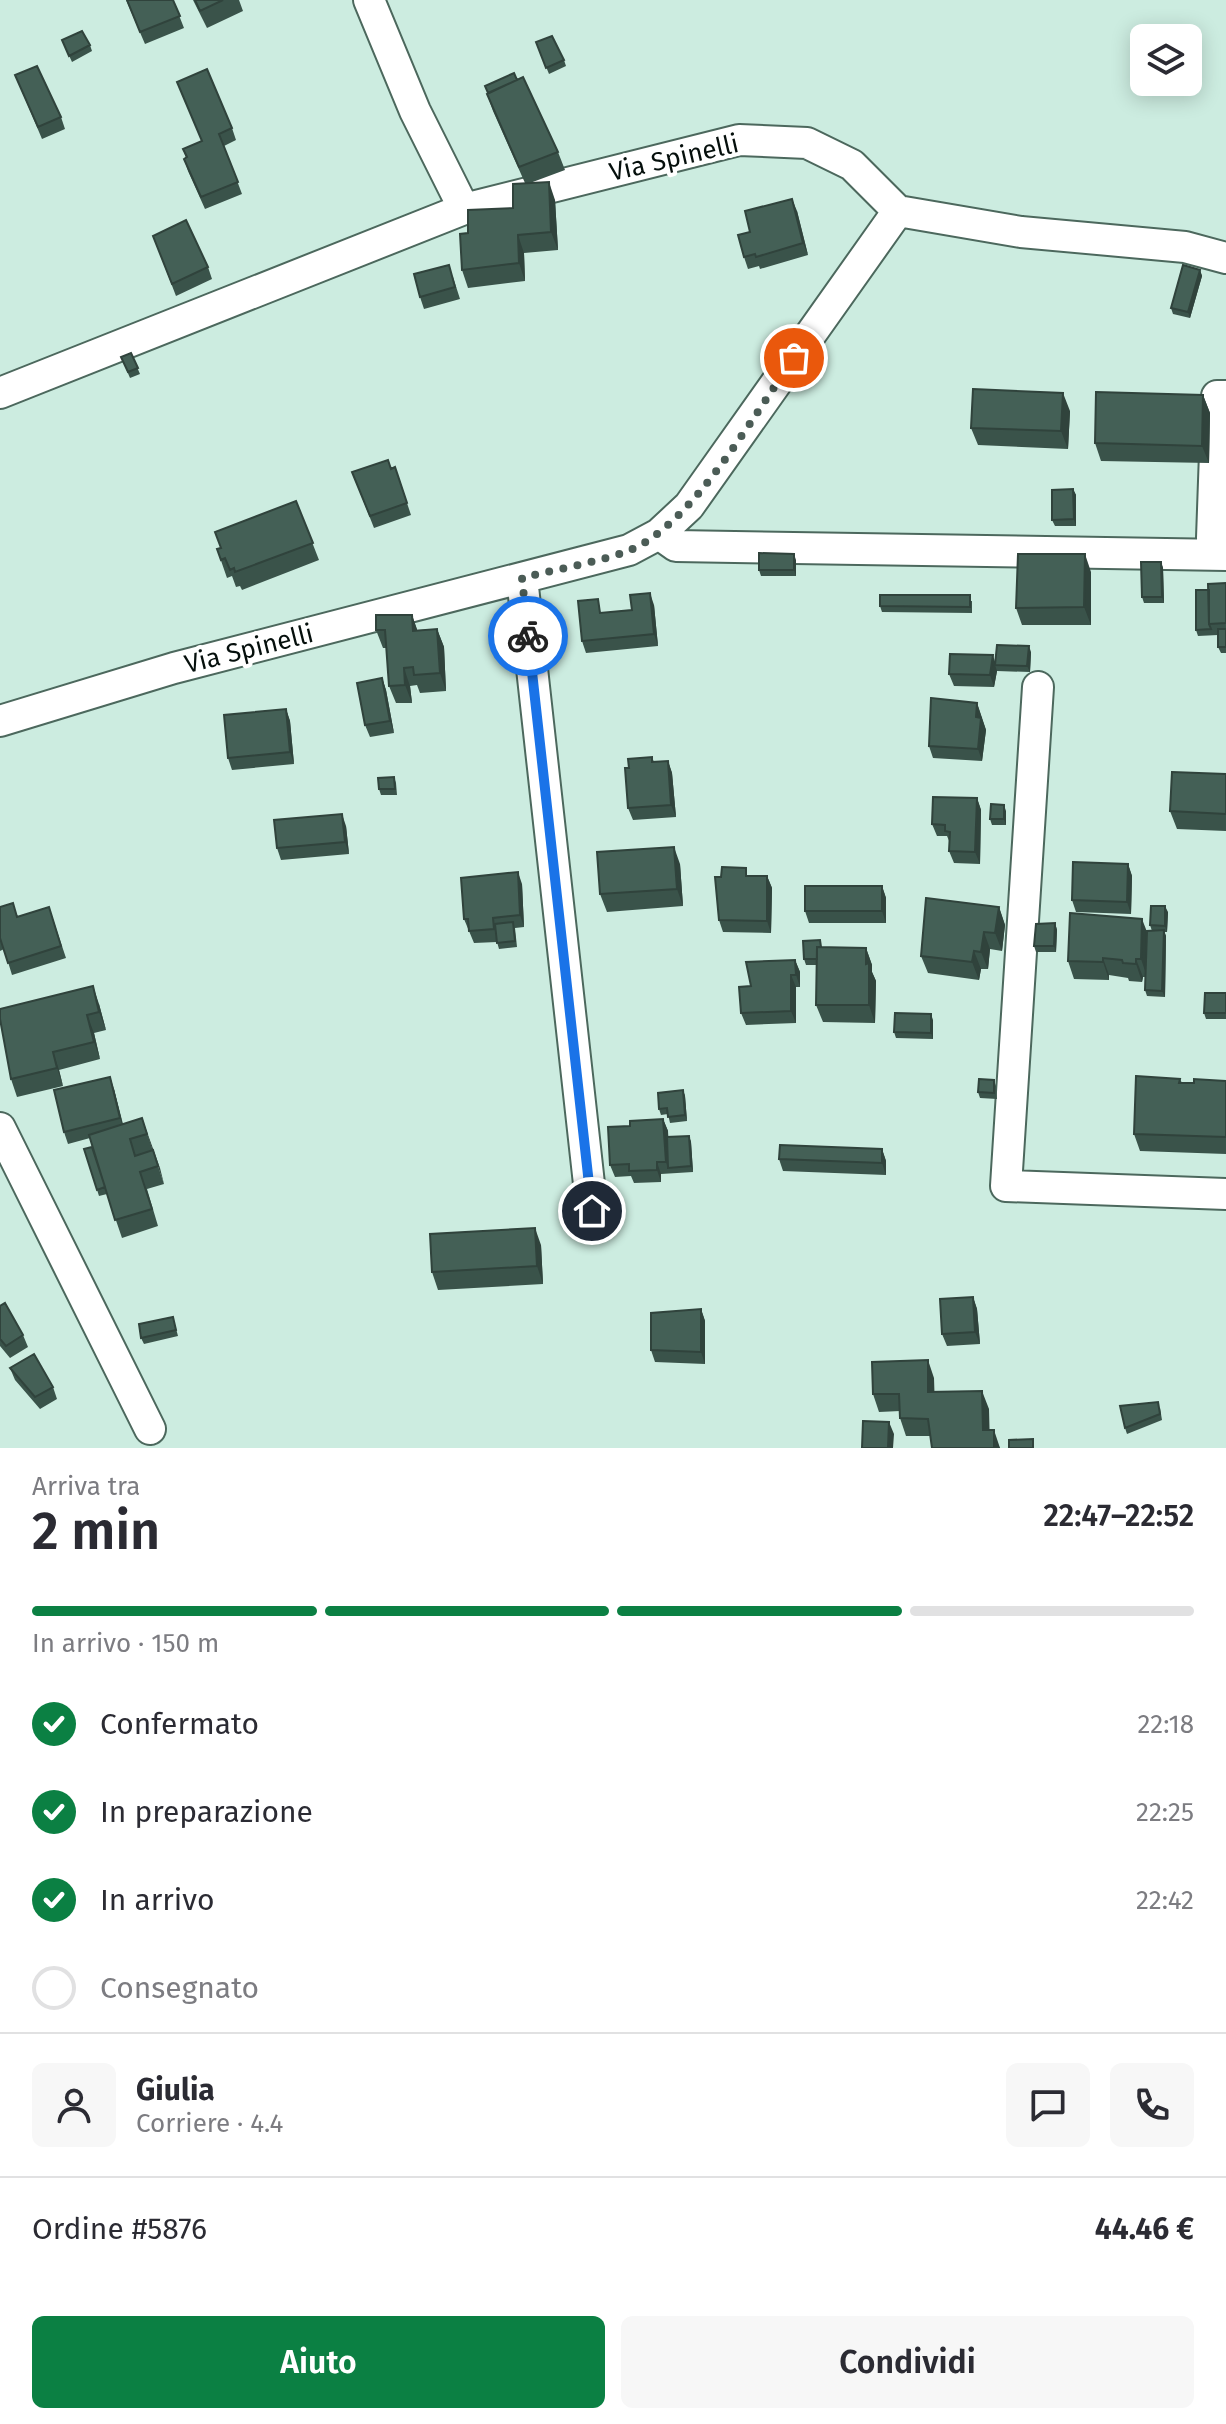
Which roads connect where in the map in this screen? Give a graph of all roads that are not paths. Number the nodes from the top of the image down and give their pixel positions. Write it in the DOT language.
graph roads {
  1 [pos="369,0"];
  2 [pos="464,209"];
  3 [pos="898,211"];
  4 [pos="1226,258"];
  5 [pos="0,393"];
  6 [pos="1226,396"];
  7 [pos="659,534"];
  8 [pos="1226,538"];
  9 [pos="1226,555"];
  10 [pos="522,578"];
  11 [pos="1038,687"];
  12 [pos="0,721"];
  13 [pos="0,1128"];
  14 [pos="1226,1194"];
  15 [pos="592,1211"];
  16 [pos="150,1429"];
  1 -- 2 [label="street"];
  2 -- 3 [label="street, Via Spinelli"];
  2 -- 5 [label="street, Via Spinelli"];
  3 -- 4 [label="street"];
  3 -- 7 [label="street, Via Spinelli"];
  6 -- 8 [label="street"];
  7 -- 9 [label="street"];
  7 -- 10 [label="street, Via Spinelli"];
  10 -- 12 [label="street, Via Spinelli"];
  10 -- 15 [label="street"];
  11 -- 14 [label="street"];
  13 -- 16 [label="street"];
}
